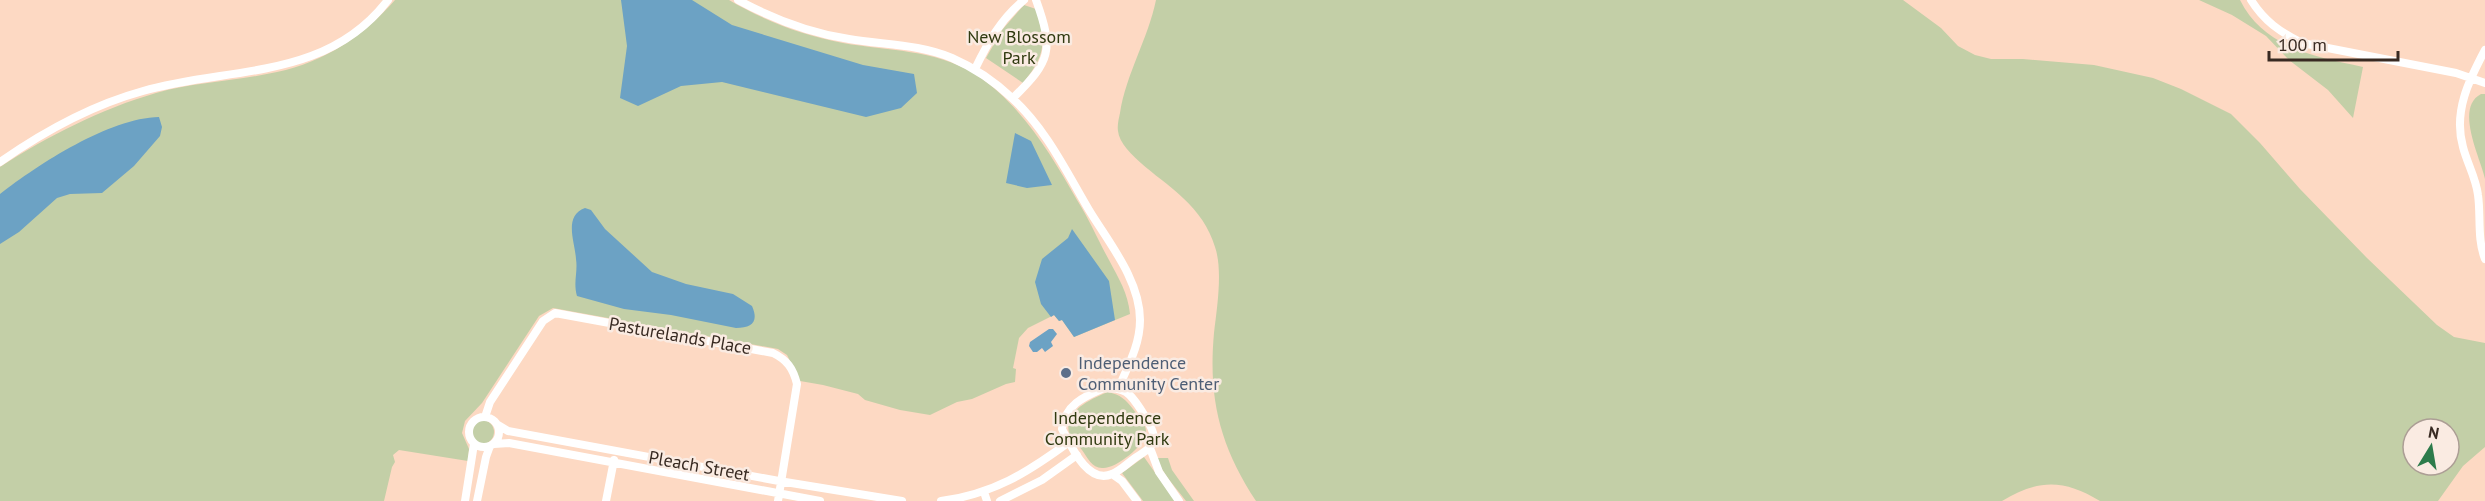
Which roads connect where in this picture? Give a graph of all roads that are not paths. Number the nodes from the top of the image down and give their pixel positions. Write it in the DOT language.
graph roads {
  1 [pos="388,0"];
  2 [pos="738,0"];
  3 [pos="1024,0"];
  4 [pos="1036,0"];
  5 [pos="2251,0"];
  6 [pos="2485,50"];
  7 [pos="975,69"];
  8 [pos="2471,78"];
  9 [pos="2485,83"];
  10 [pos="1013,98"];
  11 [pos="0,162"];
  12 [pos="2483,222"];
  13 [pos="2485,259"];
  14 [pos="1118,389"];
  15 [pos="485,417"];
  16 [pos="498,425"];
  17 [pos="1069,442"];
  18 [pos="474,444"];
  19 [pos="492,445"];
  20 [pos="1149,448"];
  21 [pos="615,451"];
  22 [pos="1077,454"];
  23 [pos="613,463"];
  24 [pos="1112,474"];
  25 [pos="779,481"];
  26 [pos="778,497"];
  27 [pos="986,497"];
  28 [pos="465,501"];
  29 [pos="477,501"];
  30 [pos="606,501"];
  31 [pos="820,501"];
  32 [pos="902,501"];
  33 [pos="941,501"];
  34 [pos="1000,501"];
  35 [pos="1137,501"];
  36 [pos="1179,501"];
  1 -- 11 [label="street"];
  2 -- 7 [label="street"];
  3 -- 7 [label="street"];
  4 -- 10 [label="street"];
  5 -- 8 [label="street"];
  6 -- 8 [label="street"];
  7 -- 10 [label="street"];
  8 -- 9 [label="street"];
  8 -- 12 [label="street"];
  10 -- 14 [label="street"];
  12 -- 13 [label="street"];
  14 -- 17 [label="street"];
  14 -- 20 [label="street"];
  15 -- 16 [label="street"];
  15 -- 18 [label="street"];
  15 -- 25 [label="street, Pasturelands Place"];
  16 -- 19 [label="street"];
  16 -- 21 [label="street, Pleach Street"];
  17 -- 22 [label="street"];
  17 -- 27 [label="street"];
  18 -- 19 [label="street"];
  18 -- 28 [label="street"];
  19 -- 23 [label="street, Pleach Street"];
  19 -- 29 [label="street"];
  20 -- 24 [label="street"];
  20 -- 36 [label="street"];
  21 -- 23 [label="street"];
  21 -- 25 [label="street, Pleach Street"];
  22 -- 24 [label="street"];
  22 -- 34 [label="street"];
  23 -- 26 [label="street, Pleach Street"];
  23 -- 30 [label="street"];
  24 -- 35 [label="street"];
  25 -- 26 [label="street, Pasturelands Place"];
  25 -- 32 [label="street, Pleach Street"];
  26 -- 31 [label="street, Pleach Street"];
  27 -- 33 [label="street"];
}
